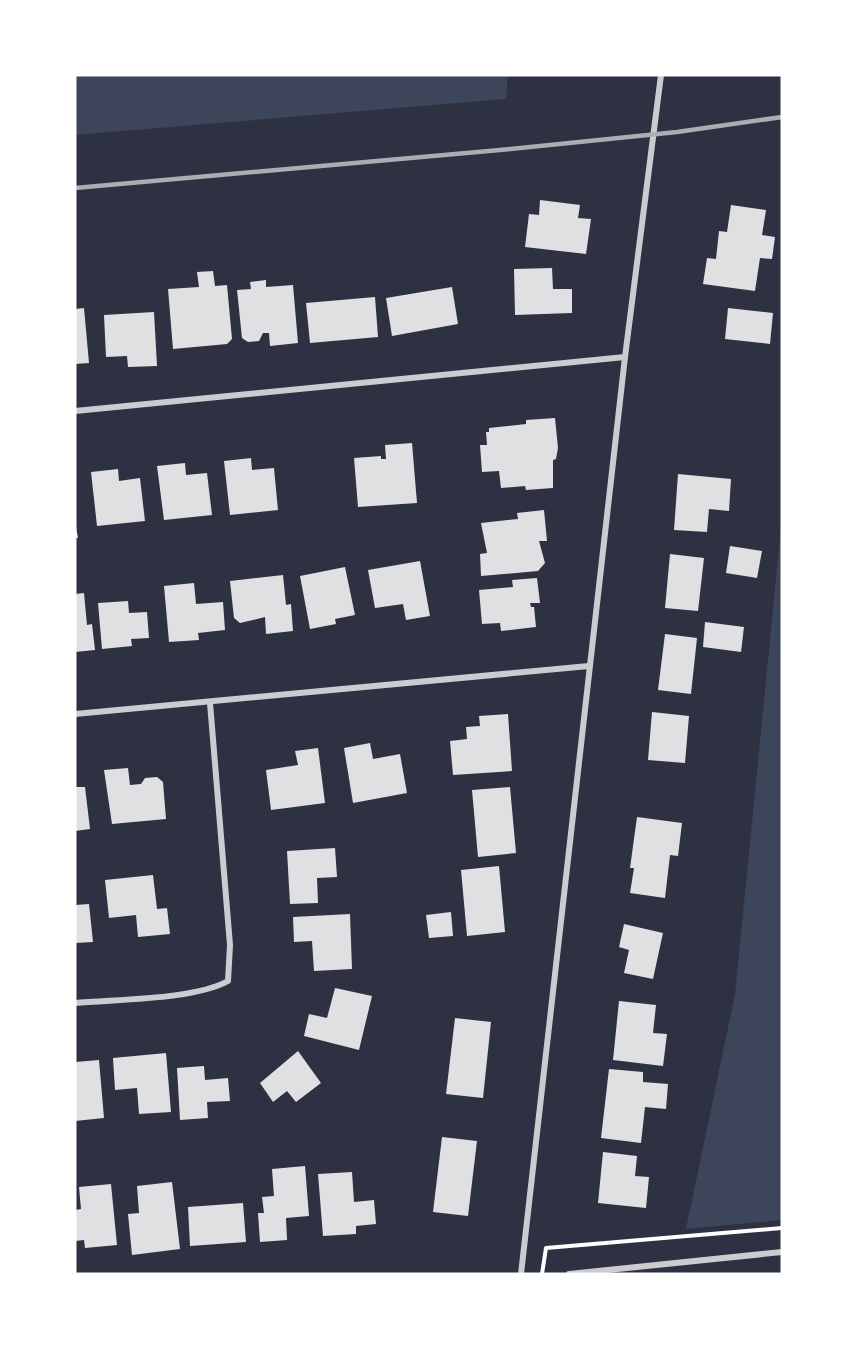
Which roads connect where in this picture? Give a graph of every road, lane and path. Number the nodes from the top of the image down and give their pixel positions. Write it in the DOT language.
graph roads {
  1 [pos="661,75"];
  2 [pos="625,357"];
  3 [pos="75,411"];
  4 [pos="589,666"];
  5 [pos="210,703"];
  6 [pos="75,714"];
  7 [pos="75,1003"];
  8 [pos="782,1228"];
  9 [pos="782,1252"];
  10 [pos="521,1274"];
  11 [pos="542,1274"];
  12 [pos="569,1274"];
  1 -- 2 [label="street"];
  2 -- 3 [label="street"];
  2 -- 4 [label="street"];
  4 -- 5 [label="street"];
  4 -- 10 [label="street"];
  5 -- 6 [label="street"];
  5 -- 7 [label="street"];
  8 -- 11 [label="path"];
  9 -- 12 [label="street"];
}
